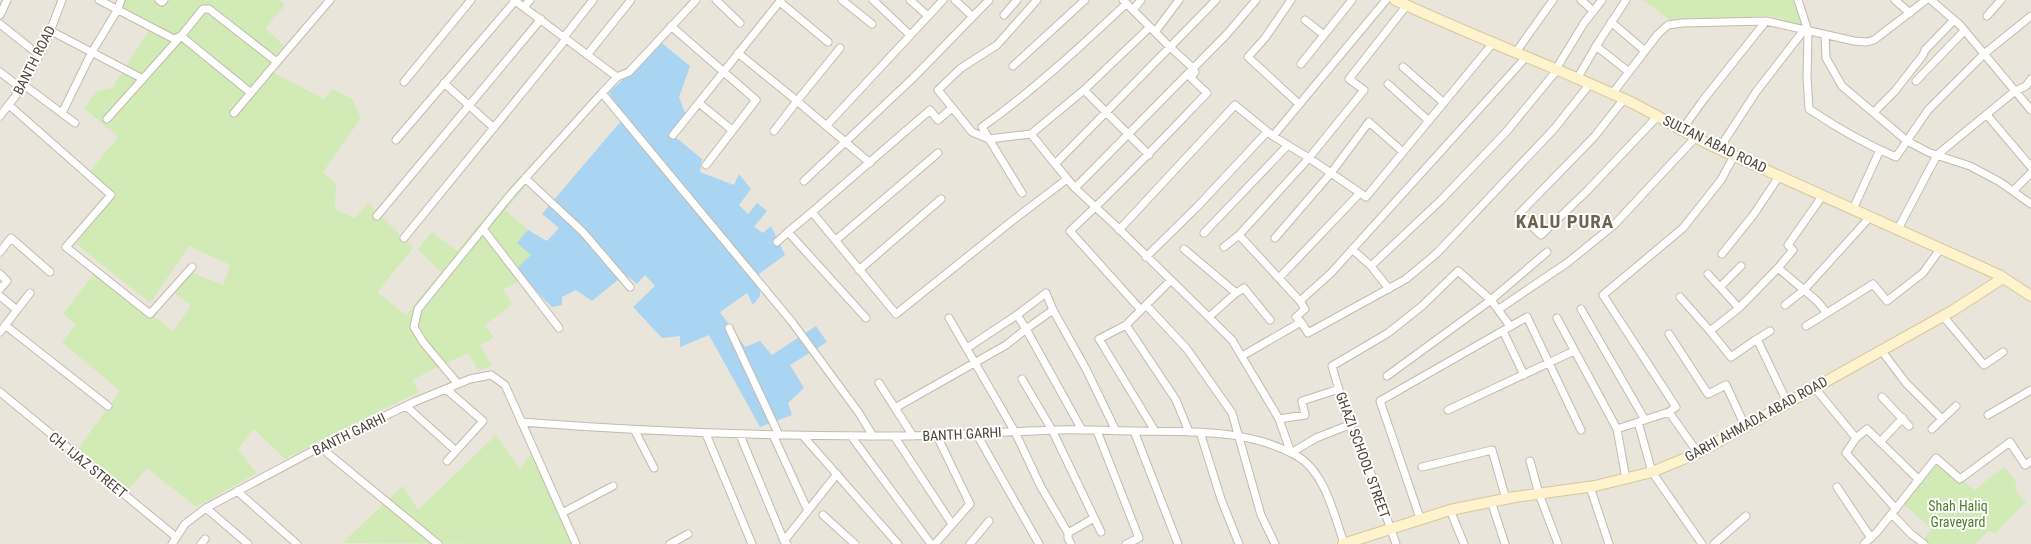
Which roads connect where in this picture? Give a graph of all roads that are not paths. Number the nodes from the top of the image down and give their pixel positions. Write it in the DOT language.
graph roads {
  1 [pos="7,0"];
  2 [pos="62,0"];
  3 [pos="99,0"];
  4 [pos="120,0"];
  5 [pos="159,0"];
  6 [pos="164,0"];
  7 [pos="330,0"];
  8 [pos="471,0"];
  9 [pos="514,0"];
  10 [pos="530,0"];
  11 [pos="593,0"];
  12 [pos="631,0"];
  13 [pos="696,0"];
  14 [pos="716,0"];
  15 [pos="842,0"];
  16 [pos="873,0"];
  17 [pos="910,0"];
  18 [pos="943,0"];
  19 [pos="955,0"];
  20 [pos="989,0"];
  21 [pos="1018,0"];
  22 [pos="1037,0"];
  23 [pos="1085,0"];
  24 [pos="1140,0"];
  25 [pos="1180,0"];
  26 [pos="1216,0"];
  27 [pos="1256,0"];
  28 [pos="1292,0"];
  29 [pos="1352,0"];
  30 [pos="1386,0"];
  31 [pos="1395,0"];
  32 [pos="1553,0"];
  33 [pos="1581,0"];
  34 [pos="1602,0"];
  35 [pos="1626,0"];
  36 [pos="1808,0"];
  37 [pos="1895,0"];
  38 [pos="1926,0"];
  39 [pos="1931,0"];
  40 [pos="2001,0"];
  41 [pos="780,1"];
  42 [pos="1125,2"];
  43 [pos="1799,2"];
  44 [pos="1407,5"];
  45 [pos="524,7"];
  46 [pos="118,9"];
  47 [pos="1133,10"];
  48 [pos="1593,11"];
  49 [pos="1910,13"];
  50 [pos="0,15"];
  51 [pos="1004,15"];
  52 [pos="928,16"];
  53 [pos="972,16"];
  54 [pos="1987,16"];
  55 [pos="2031,16"];
  56 [pos="540,19"];
  57 [pos="1305,20"];
  58 [pos="1954,20"];
  59 [pos="1766,21"];
  60 [pos="1611,22"];
  61 [pos="740,23"];
  62 [pos="0,24"];
  63 [pos="872,24"];
  64 [pos="671,26"];
  65 [pos="1153,29"];
  66 [pos="1806,30"];
  67 [pos="51,31"];
  68 [pos="1964,31"];
  69 [pos="910,35"];
  70 [pos="1324,35"];
  71 [pos="1825,35"];
  72 [pos="181,36"];
  73 [pos="565,38"];
  74 [pos="828,42"];
  75 [pos="1493,43"];
  76 [pos="1596,46"];
  77 [pos="840,48"];
  78 [pos="1170,48"];
  79 [pos="1645,51"];
  80 [pos="92,52"];
  81 [pos="1516,52"];
  82 [pos="738,53"];
  83 [pos="1984,54"];
  84 [pos="587,55"];
  85 [pos="40,56"];
  86 [pos="1527,56"];
  87 [pos="277,62"];
  88 [pos="1300,64"];
  89 [pos="1013,66"];
  90 [pos="1403,67"];
  91 [pos="1193,68"];
  92 [pos="1556,69"];
  93 [pos="0,72"];
  94 [pos="722,72"];
  95 [pos="1629,72"];
  96 [pos="617,77"];
  97 [pos="143,79"];
  98 [pos="1577,79"];
  99 [pos="2031,79"];
  100 [pos="1916,81"];
  101 [pos="404,82"];
  102 [pos="444,83"];
  103 [pos="1388,84"];
  104 [pos="1589,84"];
  105 [pos="23,87"];
  106 [pos="1084,90"];
  107 [pos="2015,91"];
  108 [pos="251,93"];
  109 [pos="602,93"];
  110 [pos="1612,94"];
  111 [pos="1624,99"];
  112 [pos="797,101"];
  113 [pos="699,103"];
  114 [pos="1444,103"];
  115 [pos="1299,104"];
  116 [pos="9,105"];
  117 [pos="469,105"];
  118 [pos="952,108"];
  119 [pos="2031,110"];
  120 [pos="1874,112"];
  121 [pos="62,113"];
  122 [pos="234,113"];
  123 [pos="1105,113"];
  124 [pos="1987,115"];
  125 [pos="0,116"];
  126 [pos="1657,117"];
  127 [pos="107,120"];
  128 [pos="1429,121"];
  129 [pos="75,123"];
  130 [pos="826,126"];
  131 [pos="494,128"];
  132 [pos="732,130"];
  133 [pos="774,131"];
  134 [pos="1681,131"];
  135 [pos="1031,134"];
  136 [pos="1270,134"];
  137 [pos="673,135"];
  138 [pos="1127,135"];
  139 [pos="1695,138"];
  140 [pos="989,139"];
  141 [pos="396,140"];
  142 [pos="845,141"];
  143 [pos="1907,141"];
  144 [pos="1288,145"];
  145 [pos="1719,149"];
  146 [pos="1880,150"];
  147 [pos="1403,152"];
  148 [pos="938,154"];
  149 [pos="1149,155"];
  150 [pos="1734,156"];
  151 [pos="1937,156"];
  152 [pos="1309,158"];
  153 [pos="870,163"];
  154 [pos="706,164"];
  155 [pos="1055,164"];
  156 [pos="2031,167"];
  157 [pos="1331,173"];
  158 [pos="2031,173"];
  159 [pos="1780,175"];
  160 [pos="525,178"];
  161 [pos="1067,179"];
  162 [pos="804,182"];
  163 [pos="1075,188"];
  164 [pos="2013,191"];
  165 [pos="1022,193"];
  166 [pos="1360,193"];
  167 [pos="1823,196"];
  168 [pos="941,199"];
  169 [pos="2031,204"];
  170 [pos="1095,208"];
  171 [pos="1853,209"];
  172 [pos="812,212"];
  173 [pos="377,216"];
  174 [pos="1870,217"];
  175 [pos="483,229"];
  176 [pos="1119,230"];
  177 [pos="1898,230"];
  178 [pos="788,232"];
  179 [pos="1204,233"];
  180 [pos="1239,234"];
  181 [pos="404,238"];
  182 [pos="1275,238"];
  183 [pos="836,240"];
  184 [pos="777,242"];
  185 [pos="1224,247"];
  186 [pos="1941,248"];
  187 [pos="1184,249"];
  188 [pos="1352,249"];
  189 [pos="0,252"];
  190 [pos="1547,252"];
  191 [pos="1722,254"];
  192 [pos="1146,256"];
  193 [pos="1371,266"];
  194 [pos="1741,266"];
  195 [pos="192,267"];
  196 [pos="1778,268"];
  197 [pos="859,270"];
  198 [pos="50,272"];
  199 [pos="0,274"];
  200 [pos="1708,274"];
  201 [pos="1279,278"];
  202 [pos="2003,278"];
  203 [pos="1171,280"];
  204 [pos="630,287"];
  205 [pos="1720,287"];
  206 [pos="0,289"];
  207 [pos="1389,289"];
  208 [pos="1804,290"];
  209 [pos="30,293"];
  210 [pos="1236,293"];
  211 [pos="0,296"];
  212 [pos="2031,296"];
  213 [pos="1680,297"];
  214 [pos="1491,300"];
  215 [pos="1300,301"];
  216 [pos="1785,305"];
  217 [pos="1143,307"];
  218 [pos="1739,308"];
  219 [pos="1499,309"];
  220 [pos="1581,309"];
  221 [pos="17,310"];
  222 [pos="1053,310"];
  223 [pos="1827,313"];
  224 [pos="1017,315"];
  225 [pos="1943,316"];
  226 [pos="1209,317"];
  227 [pos="866,318"];
  228 [pos="949,318"];
  229 [pos="1557,318"];
  230 [pos="1270,320"];
  231 [pos="1301,322"];
  232 [pos="5,325"];
  233 [pos="1126,325"];
  234 [pos="1510,326"];
  235 [pos="1806,326"];
  236 [pos="559,328"];
  237 [pos="729,328"];
  238 [pos="1026,329"];
  239 [pos="1503,331"];
  240 [pos="1710,331"];
  241 [pos="1770,331"];
  242 [pos="0,332"];
  243 [pos="1669,334"];
  244 [pos="1757,339"];
  245 [pos="967,348"];
  246 [pos="1881,350"];
  247 [pos="1574,351"];
  248 [pos="2003,352"];
  249 [pos="1242,356"];
  250 [pos="975,363"];
  251 [pos="1549,363"];
  252 [pos="1524,375"];
  253 [pos="1387,376"];
  254 [pos="1022,379"];
  255 [pos="879,383"];
  256 [pos="458,384"];
  257 [pos="1814,387"];
  258 [pos="446,389"];
  259 [pos="1339,389"];
  260 [pos="2031,390"];
  261 [pos="0,392"];
  262 [pos="1882,396"];
  263 [pos="1787,402"];
  264 [pos="108,406"];
  265 [pos="406,406"];
  266 [pos="1956,406"];
  267 [pos="895,408"];
  268 [pos="1448,410"];
  269 [pos="1669,412"];
  270 [pos="1988,415"];
  271 [pos="1903,418"];
  272 [pos="1279,419"];
  273 [pos="1942,419"];
  274 [pos="1641,421"];
  275 [pos="521,422"];
  276 [pos="1349,425"];
  277 [pos="1745,426"];
  278 [pos="1909,426"];
  279 [pos="1617,429"];
  280 [pos="1932,429"];
  281 [pos="1052,430"];
  282 [pos="1082,430"];
  283 [pos="1581,430"];
  284 [pos="635,431"];
  285 [pos="1097,431"];
  286 [pos="1116,431"];
  287 [pos="1134,431"];
  288 [pos="1155,431"];
  289 [pos="1015,432"];
  290 [pos="1189,432"];
  291 [pos="1200,432"];
  292 [pos="976,433"];
  293 [pos="706,434"];
  294 [pos="740,435"];
  295 [pos="776,435"];
  296 [pos="1237,435"];
  297 [pos="803,436"];
  298 [pos="851,436"];
  299 [pos="873,436"];
  300 [pos="894,436"];
  301 [pos="913,436"];
  302 [pos="937,436"];
  303 [pos="1856,438"];
  304 [pos="1880,442"];
  305 [pos="320,447"];
  306 [pos="456,451"];
  307 [pos="1291,453"];
  308 [pos="1698,453"];
  309 [pos="446,461"];
  310 [pos="1530,461"];
  311 [pos="2031,461"];
  312 [pos="1422,467"];
  313 [pos="654,468"];
  314 [pos="1652,472"];
  315 [pos="837,474"];
  316 [pos="1626,479"];
  317 [pos="1919,480"];
  318 [pos="613,486"];
  319 [pos="1590,487"];
  320 [pos="1837,488"];
  321 [pos="238,491"];
  322 [pos="1539,494"];
  323 [pos="1506,499"];
  324 [pos="1491,501"];
  325 [pos="206,508"];
  326 [pos="1450,510"];
  327 [pos="808,511"];
  328 [pos="1894,512"];
  329 [pos="562,514"];
  330 [pos="823,516"];
  331 [pos="1746,516"];
  332 [pos="1094,518"];
  333 [pos="1420,518"];
  334 [pos="989,521"];
  335 [pos="952,524"];
  336 [pos="1390,528"];
  337 [pos="1101,532"];
  338 [pos="1068,533"];
  339 [pos="688,534"];
  340 [pos="1871,538"];
  341 [pos="174,541"];
  342 [pos="847,541"];
  343 [pos="785,542"];
  344 [pos="1346,543"];
  345 [pos="248,544"];
  346 [pos="297,544"];
  347 [pos="438,544"];
  348 [pos="576,544"];
  349 [pos="670,544"];
  350 [pos="752,544"];
  351 [pos="855,544"];
  352 [pos="898,544"];
  353 [pos="933,544"];
  354 [pos="970,544"];
  355 [pos="1039,544"];
  356 [pos="1071,544"];
  357 [pos="1126,544"];
  358 [pos="1178,544"];
  359 [pos="1239,544"];
  360 [pos="1275,544"];
  361 [pos="1396,544"];
  362 [pos="1464,544"];
  363 [pos="1505,544"];
  364 [pos="1558,544"];
  365 [pos="1608,544"];
  366 [pos="1702,544"];
  367 [pos="1714,544"];
  368 [pos="1864,544"];
  369 [pos="1924,544"];
  1 -- 50 [label="street"];
  2 -- 67 [label="street, BANTH ROAD"];
  3 -- 46 [label="street"];
  4 -- 46 [label="street"];
  5 -- 6 [label="street"];
  7 -- 87 [label="street"];
  8 -- 101 [label="street"];
  9 -- 45 [label="street"];
  9 -- 102 [label="street"];
  10 -- 45 [label="street"];
  11 -- 73 [label="street"];
  12 -- 84 [label="street"];
  13 -- 64 [label="street"];
  14 -- 61 [label="street"];
  15 -- 63 [label="street"];
  16 -- 69 [label="street"];
  17 -- 52 [label="street"];
  18 -- 52 [label="street"];
  19 -- 53 [label="street"];
  20 -- 53 [label="street"];
  21 -- 51 [label="street"];
  22 -- 118 [label="street"];
  23 -- 89 [label="street"];
  24 -- 47 [label="street"];
  25 -- 65 [label="street"];
  26 -- 78 [label="street"];
  27 -- 91 [label="street"];
  28 -- 115 [label="street"];
  29 -- 70 [label="street"];
  30 -- 115 [label="street"];
  31 -- 44 [label="street, SULTAN ABAD ROAD"];
  32 -- 81 [label="street"];
  33 -- 48 [label="street"];
  34 -- 48 [label="street"];
  35 -- 60 [label="street"];
  36 -- 43 [label="street"];
  37 -- 49 [label="street"];
  38 -- 49 [label="street"];
  39 -- 58 [label="street"];
  40 -- 54 [label="street"];
  41 -- 74 [label="street"];
  41 -- 82 [label="street"];
  42 -- 47 [label="street"];
  42 -- 140 [label="street"];
  43 -- 66 [label="street"];
  44 -- 75 [label="street, SULTAN ABAD ROAD"];
  44 -- 152 [label="street"];
  45 -- 56 [label="street"];
  46 -- 72 [label="street"];
  46 -- 80 [label="street"];
  47 -- 65 [label="street"];
  48 -- 92 [label="street"];
  49 -- 71 [label="street"];
  52 -- 69 [label="street"];
  53 -- 142 [label="street"];
  55 -- 83 [label="street"];
  56 -- 73 [label="street"];
  56 -- 117 [label="street"];
  57 -- 70 [label="street"];
  58 -- 68 [label="street"];
  58 -- 120 [label="street"];
  59 -- 66 [label="street"];
  59 -- 79 [label="street"];
  59 -- 134 [label="street"];
  60 -- 76 [label="street"];
  60 -- 79 [label="street"];
  62 -- 85 [label="street"];
  64 -- 94 [label="street"];
  64 -- 96 [label="street"];
  65 -- 78 [label="street"];
  65 -- 106 [label="street"];
  66 -- 71 [label="street"];
  66 -- 145 [label="street"];
  66 -- 146 [label="street"];
  67 -- 80 [label="street"];
  67 -- 85 [label="street, BANTH ROAD"];
  68 -- 83 [label="street"];
  68 -- 100 [label="street"];
  69 -- 130 [label="street"];
  70 -- 88 [label="street"];
  71 -- 120 [label="street"];
  72 -- 87 [label="street"];
  72 -- 97 [label="street"];
  72 -- 108 [label="street"];
  73 -- 84 [label="street"];
  73 -- 131 [label="street"];
  75 -- 81 [label="street, SULTAN ABAD ROAD"];
  75 -- 114 [label="street"];
  76 -- 95 [label="street"];
  76 -- 98 [label="street"];
  77 -- 112 [label="street"];
  78 -- 91 [label="street"];
  78 -- 123 [label="street"];
  79 -- 95 [label="street"];
  80 -- 97 [label="street"];
  80 -- 121 [label="street"];
  81 -- 86 [label="street, SULTAN ABAD ROAD"];
  82 -- 94 [label="street"];
  82 -- 112 [label="street"];
  83 -- 107 [label="street"];
  83 -- 143 [label="street"];
  84 -- 96 [label="street"];
  85 -- 105 [label="street, BANTH ROAD"];
  86 -- 92 [label="street, SULTAN ABAD ROAD"];
  86 -- 188 [label="street"];
  87 -- 108 [label="street"];
  90 -- 114 [label="street"];
  91 -- 138 [label="street"];
  91 -- 149 [label="street"];
  92 -- 98 [label="street, SULTAN ABAD ROAD"];
  92 -- 193 [label="street"];
  93 -- 105 [label="street"];
  94 -- 113 [label="street"];
  94 -- 132 [label="street"];
  95 -- 110 [label="street"];
  96 -- 109 [label="street"];
  97 -- 127 [label="street"];
  98 -- 104 [label="street, SULTAN ABAD ROAD"];
  99 -- 107 [label="street"];
  102 -- 117 [label="street"];
  102 -- 141 [label="street"];
  103 -- 128 [label="street"];
  104 -- 110 [label="street, SULTAN ABAD ROAD"];
  104 -- 207 [label="street"];
  105 -- 116 [label="street, BANTH ROAD"];
  105 -- 121 [label="street"];
  106 -- 123 [label="street"];
  106 -- 135 [label="street"];
  107 -- 119 [label="street"];
  107 -- 124 [label="street"];
  108 -- 122 [label="street"];
  109 -- 160 [label="street"];
  109 -- 299 [label="street"];
  110 -- 111 [label="street, SULTAN ABAD ROAD"];
  111 -- 126 [label="street, SULTAN ABAD ROAD"];
  111 -- 126 [label="street"];
  112 -- 130 [label="street"];
  112 -- 133 [label="street"];
  113 -- 132 [label="street"];
  113 -- 137 [label="street"];
  114 -- 128 [label="street"];
  115 -- 136 [label="street"];
  116 -- 125 [label="street, BANTH ROAD"];
  116 -- 195 [label="street"];
  117 -- 131 [label="street"];
  117 -- 173 [label="street"];
  118 -- 140 [label="street"];
  118 -- 153 [label="street"];
  120 -- 143 [label="street"];
  121 -- 129 [label="street"];
  123 -- 138 [label="street"];
  123 -- 155 [label="street"];
  124 -- 151 [label="street"];
  124 -- 156 [label="street"];
  126 -- 134 [label="street, SULTAN ABAD ROAD"];
  128 -- 147 [label="street"];
  130 -- 142 [label="street"];
  131 -- 181 [label="street"];
  132 -- 154 [label="street"];
  134 -- 139 [label="street, SULTAN ABAD ROAD"];
  135 -- 140 [label="street"];
  135 -- 155 [label="street"];
  136 -- 144 [label="street"];
  136 -- 176 [label="street"];
  136 -- 192 [label="street"];
  138 -- 149 [label="street"];
  138 -- 163 [label="street"];
  139 -- 145 [label="street, SULTAN ABAD ROAD"];
  139 -- 219 [label="street"];
  140 -- 165 [label="street"];
  142 -- 153 [label="street"];
  142 -- 162 [label="street"];
  143 -- 146 [label="street"];
  143 -- 151 [label="street"];
  144 -- 152 [label="street"];
  144 -- 179 [label="street"];
  145 -- 150 [label="street, SULTAN ABAD ROAD"];
  146 -- 171 [label="street"];
  147 -- 157 [label="street"];
  147 -- 166 [label="street"];
  148 -- 183 [label="street"];
  149 -- 170 [label="street"];
  150 -- 159 [label="street, SULTAN ABAD ROAD"];
  150 -- 269 [label="street"];
  151 -- 164 [label="street"];
  151 -- 177 [label="street"];
  152 -- 157 [label="street"];
  152 -- 180 [label="street"];
  153 -- 172 [label="street"];
  155 -- 161 [label="street"];
  157 -- 166 [label="street"];
  157 -- 182 [label="street"];
  158 -- 164 [label="street"];
  159 -- 167 [label="street, SULTAN ABAD ROAD"];
  159 -- 191 [label="street"];
  160 -- 175 [label="street"];
  160 -- 204 [label="street"];
  161 -- 163 [label="street"];
  161 -- 197 [label="street"];
  163 -- 170 [label="street"];
  164 -- 169 [label="street"];
  166 -- 201 [label="street"];
  167 -- 171 [label="street, SULTAN ABAD ROAD"];
  167 -- 196 [label="street"];
  168 -- 197 [label="street"];
  170 -- 176 [label="street"];
  170 -- 217 [label="street"];
  171 -- 174 [label="street, SULTAN ABAD ROAD"];
  172 -- 178 [label="street"];
  172 -- 183 [label="street"];
  174 -- 177 [label="street, SULTAN ABAD ROAD"];
  174 -- 208 [label="street"];
  175 -- 236 [label="street"];
  175 -- 256 [label="street"];
  176 -- 192 [label="street"];
  177 -- 186 [label="street, SULTAN ABAD ROAD"];
  178 -- 184 [label="street"];
  178 -- 227 [label="street"];
  180 -- 185 [label="street"];
  180 -- 201 [label="street"];
  183 -- 197 [label="street"];
  186 -- 202 [label="street, SULTAN ABAD ROAD"];
  186 -- 223 [label="street"];
  187 -- 210 [label="street"];
  188 -- 193 [label="street"];
  188 -- 215 [label="street"];
  189 -- 198 [label="street"];
  190 -- 214 [label="street"];
  192 -- 203 [label="street"];
  193 -- 207 [label="street"];
  194 -- 205 [label="street"];
  196 -- 208 [label="street"];
  196 -- 218 [label="street"];
  199 -- 206 [label="street"];
  200 -- 205 [label="street"];
  201 -- 215 [label="street"];
  202 -- 212 [label="street, SULTAN ABAD ROAD"];
  202 -- 225 [label="street, GARHI AHMADA ABAD ROAD"];
  203 -- 217 [label="street"];
  203 -- 226 [label="street"];
  205 -- 218 [label="street"];
  207 -- 231 [label="street"];
  208 -- 216 [label="street"];
  208 -- 223 [label="street"];
  209 -- 221 [label="street"];
  210 -- 226 [label="street"];
  210 -- 230 [label="street"];
  211 -- 221 [label="street"];
  213 -- 240 [label="street"];
  214 -- 219 [label="street"];
  214 -- 253 [label="street"];
  214 -- 259 [label="street, GHAZI SCHOOL STREET"];
  215 -- 231 [label="street"];
  217 -- 233 [label="street"];
  217 -- 296 [label="street"];
  218 -- 240 [label="street"];
  219 -- 234 [label="street"];
  220 -- 274 [label="street"];
  221 -- 232 [label="street"];
  222 -- 224 [label="street"];
  222 -- 238 [label="street"];
  222 -- 286 [label="street"];
  223 -- 235 [label="street"];
  224 -- 238 [label="street"];
  224 -- 245 [label="street"];
  225 -- 246 [label="street, GARHI AHMADA ABAD ROAD"];
  225 -- 248 [label="street"];
  226 -- 249 [label="street"];
  228 -- 245 [label="street"];
  229 -- 247 [label="street"];
  231 -- 249 [label="street"];
  232 -- 242 [label="street"];
  232 -- 264 [label="street"];
  233 -- 288 [label="street"];
  233 -- 290 [label="street"];
  234 -- 239 [label="street"];
  234 -- 251 [label="street"];
  237 -- 295 [label="street"];
  238 -- 250 [label="street"];
  238 -- 282 [label="street"];
  239 -- 252 [label="street"];
  239 -- 333 [label="street"];
  240 -- 244 [label="street"];
  241 -- 244 [label="street"];
  243 -- 277 [label="street"];
  244 -- 263 [label="street"];
  245 -- 250 [label="street"];
  246 -- 257 [label="street, GARHI AHMADA ABAD ROAD"];
  246 -- 273 [label="street"];
  247 -- 251 [label="street"];
  247 -- 279 [label="street"];
  249 -- 272 [label="street"];
  250 -- 267 [label="street"];
  250 -- 289 [label="street"];
  251 -- 252 [label="street"];
  251 -- 283 [label="street"];
  252 -- 268 [label="street"];
  254 -- 281 [label="street"];
  255 -- 267 [label="street"];
  256 -- 258 [label="street, BANTH GARHI"];
  256 -- 275 [label="street, BANTH GARHI"];
  257 -- 263 [label="street, GARHI AHMADA ABAD ROAD"];
  257 -- 303 [label="street"];
  258 -- 265 [label="street, BANTH GARHI"];
  258 -- 306 [label="street"];
  259 -- 272 [label="street"];
  259 -- 276 [label="street, GHAZI SCHOOL STREET"];
  260 -- 270 [label="street"];
  261 -- 341 [label="street, CH. IJAZ STREET"];
  262 -- 271 [label="street"];
  263 -- 277 [label="street, GARHI AHMADA ABAD ROAD"];
  265 -- 305 [label="street, BANTH GARHI"];
  265 -- 306 [label="street"];
  266 -- 273 [label="street"];
  267 -- 301 [label="street"];
  269 -- 274 [label="street"];
  269 -- 308 [label="street"];
  271 -- 278 [label="street"];
  271 -- 304 [label="street"];
  272 -- 307 [label="street"];
  273 -- 280 [label="street"];
  274 -- 279 [label="street"];
  274 -- 314 [label="street"];
  275 -- 284 [label="street, BANTH GARHI"];
  275 -- 329 [label="street, BANTH GARHI"];
  276 -- 307 [label="street"];
  276 -- 336 [label="street, GHAZI SCHOOL STREET"];
  277 -- 308 [label="street, GARHI AHMADA ABAD ROAD"];
  279 -- 316 [label="street"];
  281 -- 282 [label="street, BANTH GARHI"];
  281 -- 289 [label="street, BANTH GARHI"];
  281 -- 332 [label="street"];
  282 -- 285 [label="street, BANTH GARHI"];
  284 -- 293 [label="street, BANTH GARHI"];
  284 -- 313 [label="street"];
  285 -- 286 [label="street, BANTH GARHI"];
  285 -- 357 [label="street"];
  286 -- 287 [label="street, BANTH GARHI"];
  287 -- 288 [label="street, BANTH GARHI"];
  287 -- 358 [label="street"];
  288 -- 290 [label="street, BANTH GARHI"];
  289 -- 292 [label="street, BANTH GARHI"];
  289 -- 338 [label="street"];
  290 -- 291 [label="street, BANTH GARHI"];
  291 -- 296 [label="street, BANTH GARHI"];
  291 -- 359 [label="street"];
  292 -- 302 [label="street, BANTH GARHI"];
  292 -- 355 [label="street"];
  293 -- 294 [label="street, BANTH GARHI"];
  293 -- 350 [label="street"];
  294 -- 295 [label="street, BANTH GARHI"];
  294 -- 343 [label="street"];
  295 -- 297 [label="street, BANTH GARHI"];
  295 -- 327 [label="street"];
  296 -- 307 [label="street, BANTH GARHI"];
  296 -- 360 [label="street"];
  297 -- 298 [label="street, BANTH GARHI"];
  297 -- 315 [label="street"];
  298 -- 299 [label="street, BANTH GARHI"];
  298 -- 353 [label="street"];
  299 -- 300 [label="street, BANTH GARHI"];
  300 -- 301 [label="street, BANTH GARHI"];
  300 -- 335 [label="street"];
  301 -- 302 [label="street, BANTH GARHI"];
  302 -- 335 [label="street"];
  303 -- 304 [label="street"];
  303 -- 328 [label="street"];
  304 -- 317 [label="street"];
  305 -- 321 [label="street, BANTH GARHI"];
  305 -- 347 [label="street"];
  306 -- 309 [label="street"];
  307 -- 344 [label="street, BANTH GARHI"];
  308 -- 314 [label="street, GARHI AHMADA ABAD ROAD"];
  310 -- 322 [label="street"];
  311 -- 317 [label="street"];
  312 -- 323 [label="street"];
  314 -- 316 [label="street, GARHI AHMADA ABAD ROAD"];
  314 -- 366 [label="street"];
  315 -- 327 [label="street"];
  315 -- 352 [label="street"];
  316 -- 319 [label="street, GARHI AHMADA ABAD ROAD"];
  317 -- 328 [label="street"];
  318 -- 329 [label="street"];
  319 -- 322 [label="street, GARHI AHMADA ABAD ROAD"];
  319 -- 365 [label="street"];
  320 -- 340 [label="street"];
  321 -- 325 [label="street, BANTH GARHI"];
  321 -- 346 [label="street"];
  322 -- 323 [label="street, GARHI AHMADA ABAD ROAD"];
  322 -- 364 [label="street"];
  323 -- 324 [label="street, GARHI AHMADA ABAD ROAD"];
  324 -- 326 [label="street, GARHI AHMADA ABAD ROAD"];
  324 -- 363 [label="street"];
  325 -- 341 [label="street, BANTH GARHI"];
  325 -- 345 [label="street"];
  326 -- 333 [label="street, GARHI AHMADA ABAD ROAD"];
  326 -- 362 [label="street"];
  327 -- 343 [label="street"];
  328 -- 340 [label="street"];
  328 -- 369 [label="street"];
  329 -- 348 [label="street, BANTH GARHI"];
  330 -- 342 [label="street"];
  331 -- 367 [label="street"];
  332 -- 337 [label="street"];
  332 -- 338 [label="street"];
  333 -- 336 [label="street, GARHI AHMADA ABAD ROAD"];
  334 -- 354 [label="street"];
  335 -- 353 [label="street"];
  336 -- 344 [label="street, GARHI AHMADA ABAD ROAD"];
  336 -- 361 [label="street, GHAZI SCHOOL STREET"];
  338 -- 356 [label="street"];
  339 -- 349 [label="street"];
  340 -- 368 [label="street"];
  342 -- 351 [label="street"];
}
